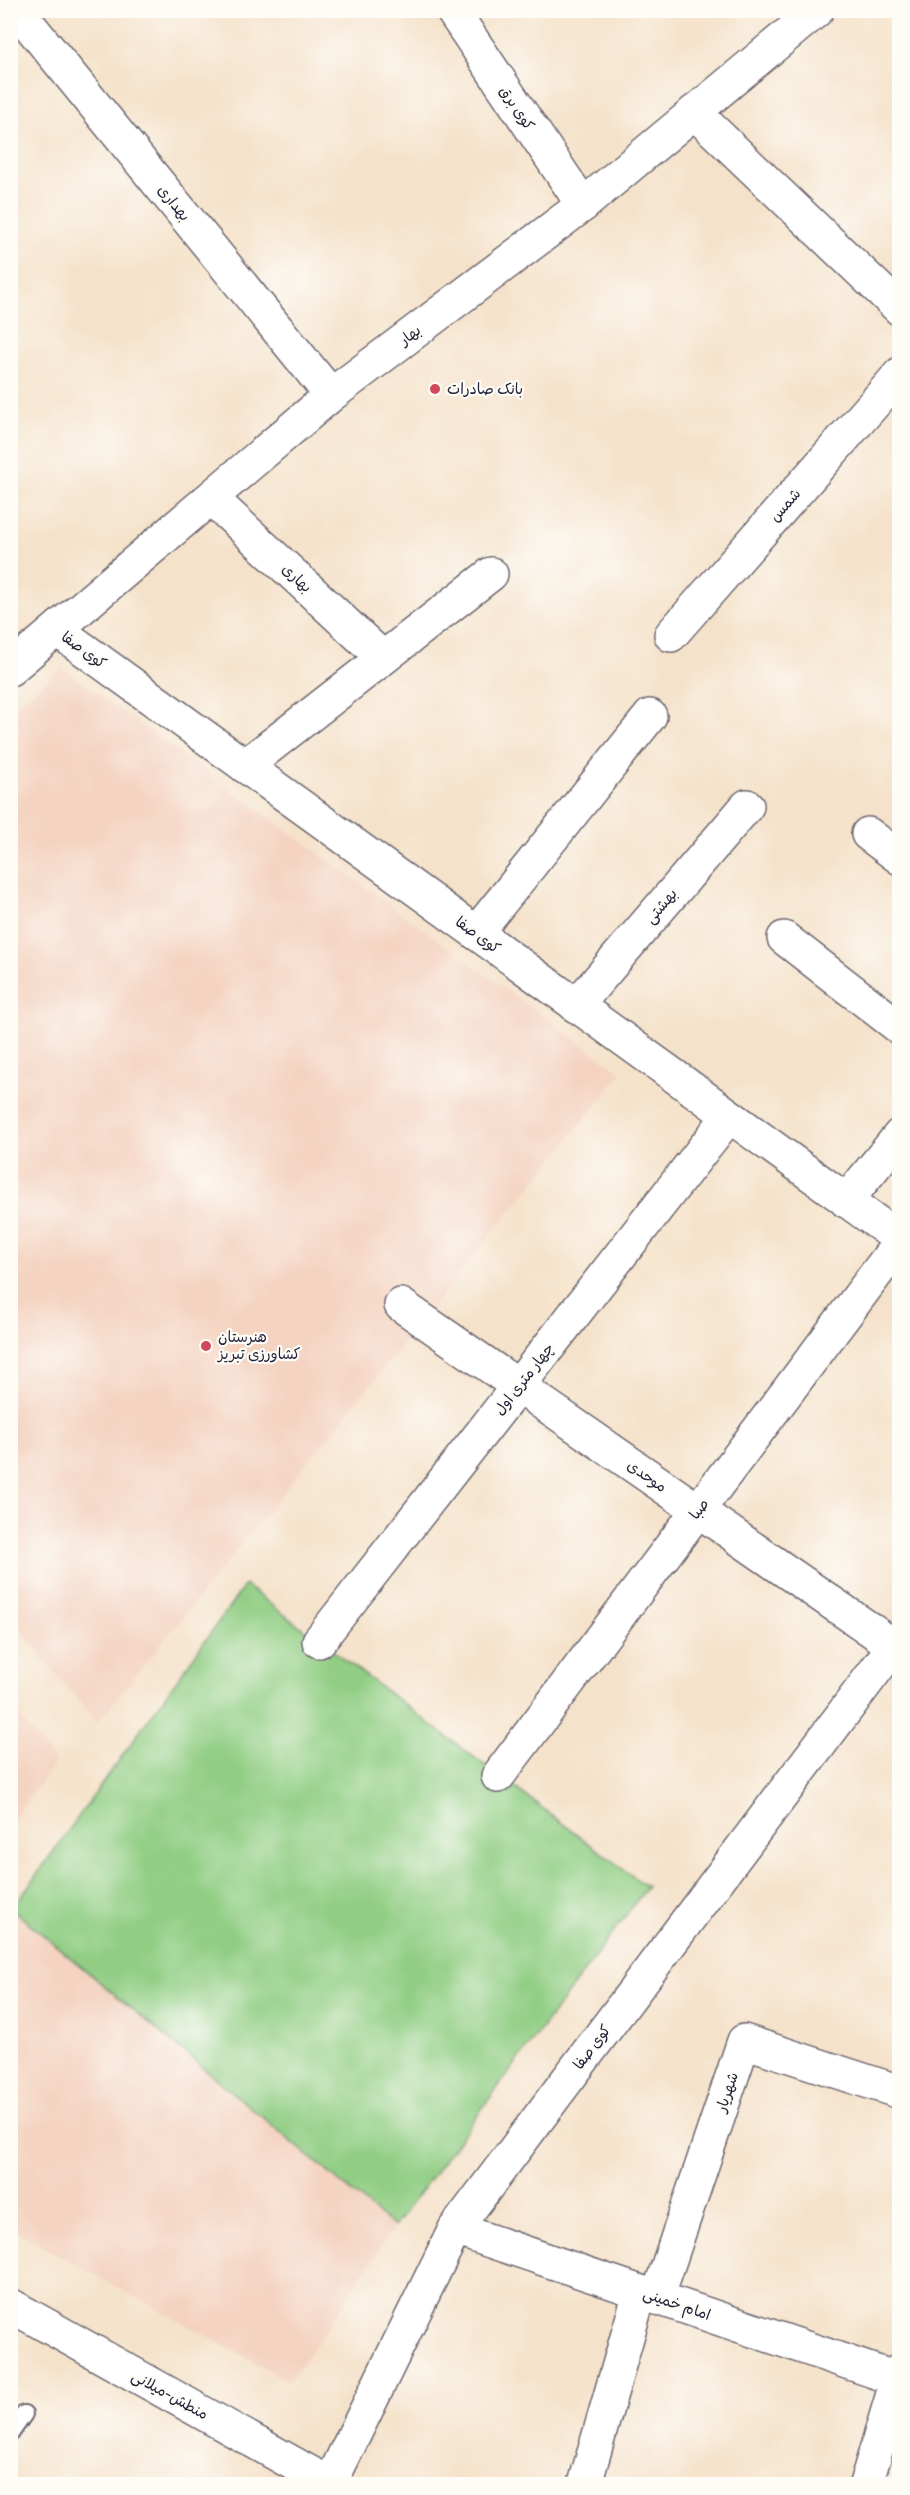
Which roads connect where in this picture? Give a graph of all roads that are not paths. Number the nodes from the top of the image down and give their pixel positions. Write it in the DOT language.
graph roads {
  1 [pos="17,10"];
  2 [pos="452,10"];
  3 [pos="817,10"];
  4 [pos="694,112"];
  5 [pos="583,205"];
  6 [pos="900,309"];
  7 [pos="900,374"];
  8 [pos="331,395"];
  9 [pos="210,498"];
  10 [pos="491,574"];
  11 [pos="57,630"];
  12 [pos="671,635"];
  13 [pos="383,658"];
  14 [pos="10,669"];
  15 [pos="650,716"];
  16 [pos="244,766"];
  17 [pos="747,806"];
  18 [pos="868,834"];
  19 [pos="900,858"];
  20 [pos="476,933"];
  21 [pos="784,938"];
  22 [pos="576,1006"];
  23 [pos="900,1028"];
  24 [pos="729,1116"];
  25 [pos="900,1135"];
  26 [pos="846,1201"];
  27 [pos="900,1241"];
  28 [pos="401,1305"];
  29 [pos="519,1387"];
  30 [pos="698,1511"];
  31 [pos="319,1641"];
  32 [pos="897,1645"];
  33 [pos="498,1776"];
  34 [pos="900,2092"];
  35 [pos="455,2229"];
  36 [pos="648,2295"];
  37 [pos="10,2305"];
  38 [pos="899,2376"];
  39 [pos="24,2414"];
  40 [pos="10,2434"];
  41 [pos="330,2484"];
  42 [pos="585,2484"];
  43 [pos="866,2484"];
  1 -- 8 [label="street, بهداری"];
  2 -- 5 [label="street, کوی برق"];
  3 -- 4 [label="street, بهار"];
  4 -- 5 [label="street, بهار"];
  4 -- 6 [label="street"];
  5 -- 8 [label="street, بهار"];
  7 -- 12 [label="street, شمس"];
  8 -- 9 [label="street, بهار"];
  9 -- 11 [label="street, بهار"];
  9 -- 13 [label="street, بهاری"];
  10 -- 13 [label="street"];
  11 -- 14 [label="street, بهار"];
  11 -- 16 [label="street, کوی صفا"];
  13 -- 16 [label="street"];
  15 -- 20 [label="street"];
  16 -- 20 [label="street, کوی صفا"];
  17 -- 22 [label="street, بهشتی"];
  18 -- 19 [label="street"];
  20 -- 22 [label="street, کوی صفا"];
  21 -- 23 [label="street"];
  22 -- 24 [label="street, کوی صفا"];
  24 -- 26 [label="street, کوی صفا"];
  24 -- 29 [label="street, چهار متری اول"];
  25 -- 26 [label="street"];
  26 -- 27 [label="street, کوی صفا"];
  27 -- 30 [label="street, صبا"];
  28 -- 29 [label="street, موحدی"];
  29 -- 30 [label="street, موحدی"];
  29 -- 31 [label="street, چهار متری اول"];
  30 -- 32 [label="street, موحدی"];
  30 -- 33 [label="street, صبا"];
  32 -- 35 [label="street, کوی صفا"];
  34 -- 36 [label="street, شهریار"];
  35 -- 36 [label="street, امام خمینی"];
  35 -- 41 [label="street, کوی صفا"];
  36 -- 38 [label="street, امام خمینی"];
  36 -- 42 [label="street"];
  37 -- 41 [label="street, منطش-میلانی"];
  38 -- 43 [label="street"];
  39 -- 40 [label="lane"];
}
